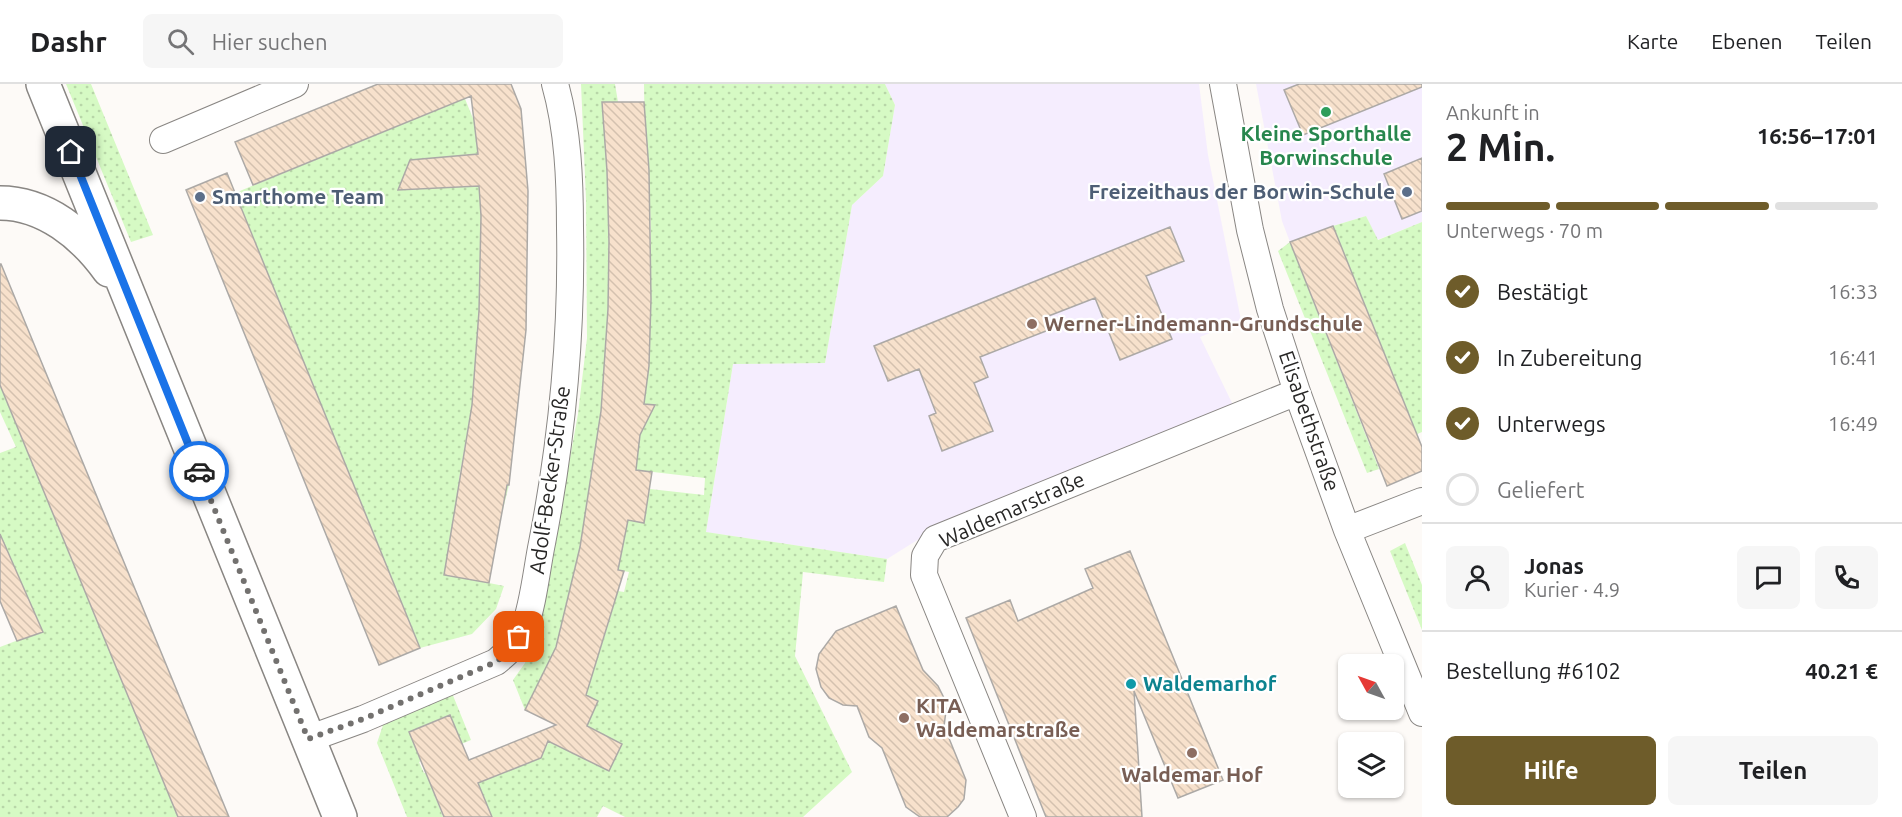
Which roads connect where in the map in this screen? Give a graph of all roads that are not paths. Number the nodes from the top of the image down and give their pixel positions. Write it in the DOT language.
graph roads {
  1 [pos="43,84"];
  2 [pos="295,84"];
  3 [pos="555,84"];
  4 [pos="1223,84"];
  5 [pos="163,140"];
  6 [pos="0,204"];
  7 [pos="127,293"];
  8 [pos="1297,392"];
  9 [pos="1422,501"];
  10 [pos="1347,530"];
  11 [pos="1422,712"];
  12 [pos="308,739"];
  13 [pos="340,817"];
  14 [pos="1023,817"];
  1 -- 7 [label="street"];
  2 -- 5 [label="street"];
  3 -- 12 [label="street, Adolf-Becker-Straße"];
  4 -- 8 [label="street, Elisabethstraße"];
  6 -- 7 [label="street"];
  7 -- 12 [label="street"];
  8 -- 10 [label="street, Elisabethstraße"];
  8 -- 14 [label="street, Waldemarstraße"];
  9 -- 10 [label="street"];
  10 -- 11 [label="street, Elisabethstraße"];
  12 -- 13 [label="street"];
}
